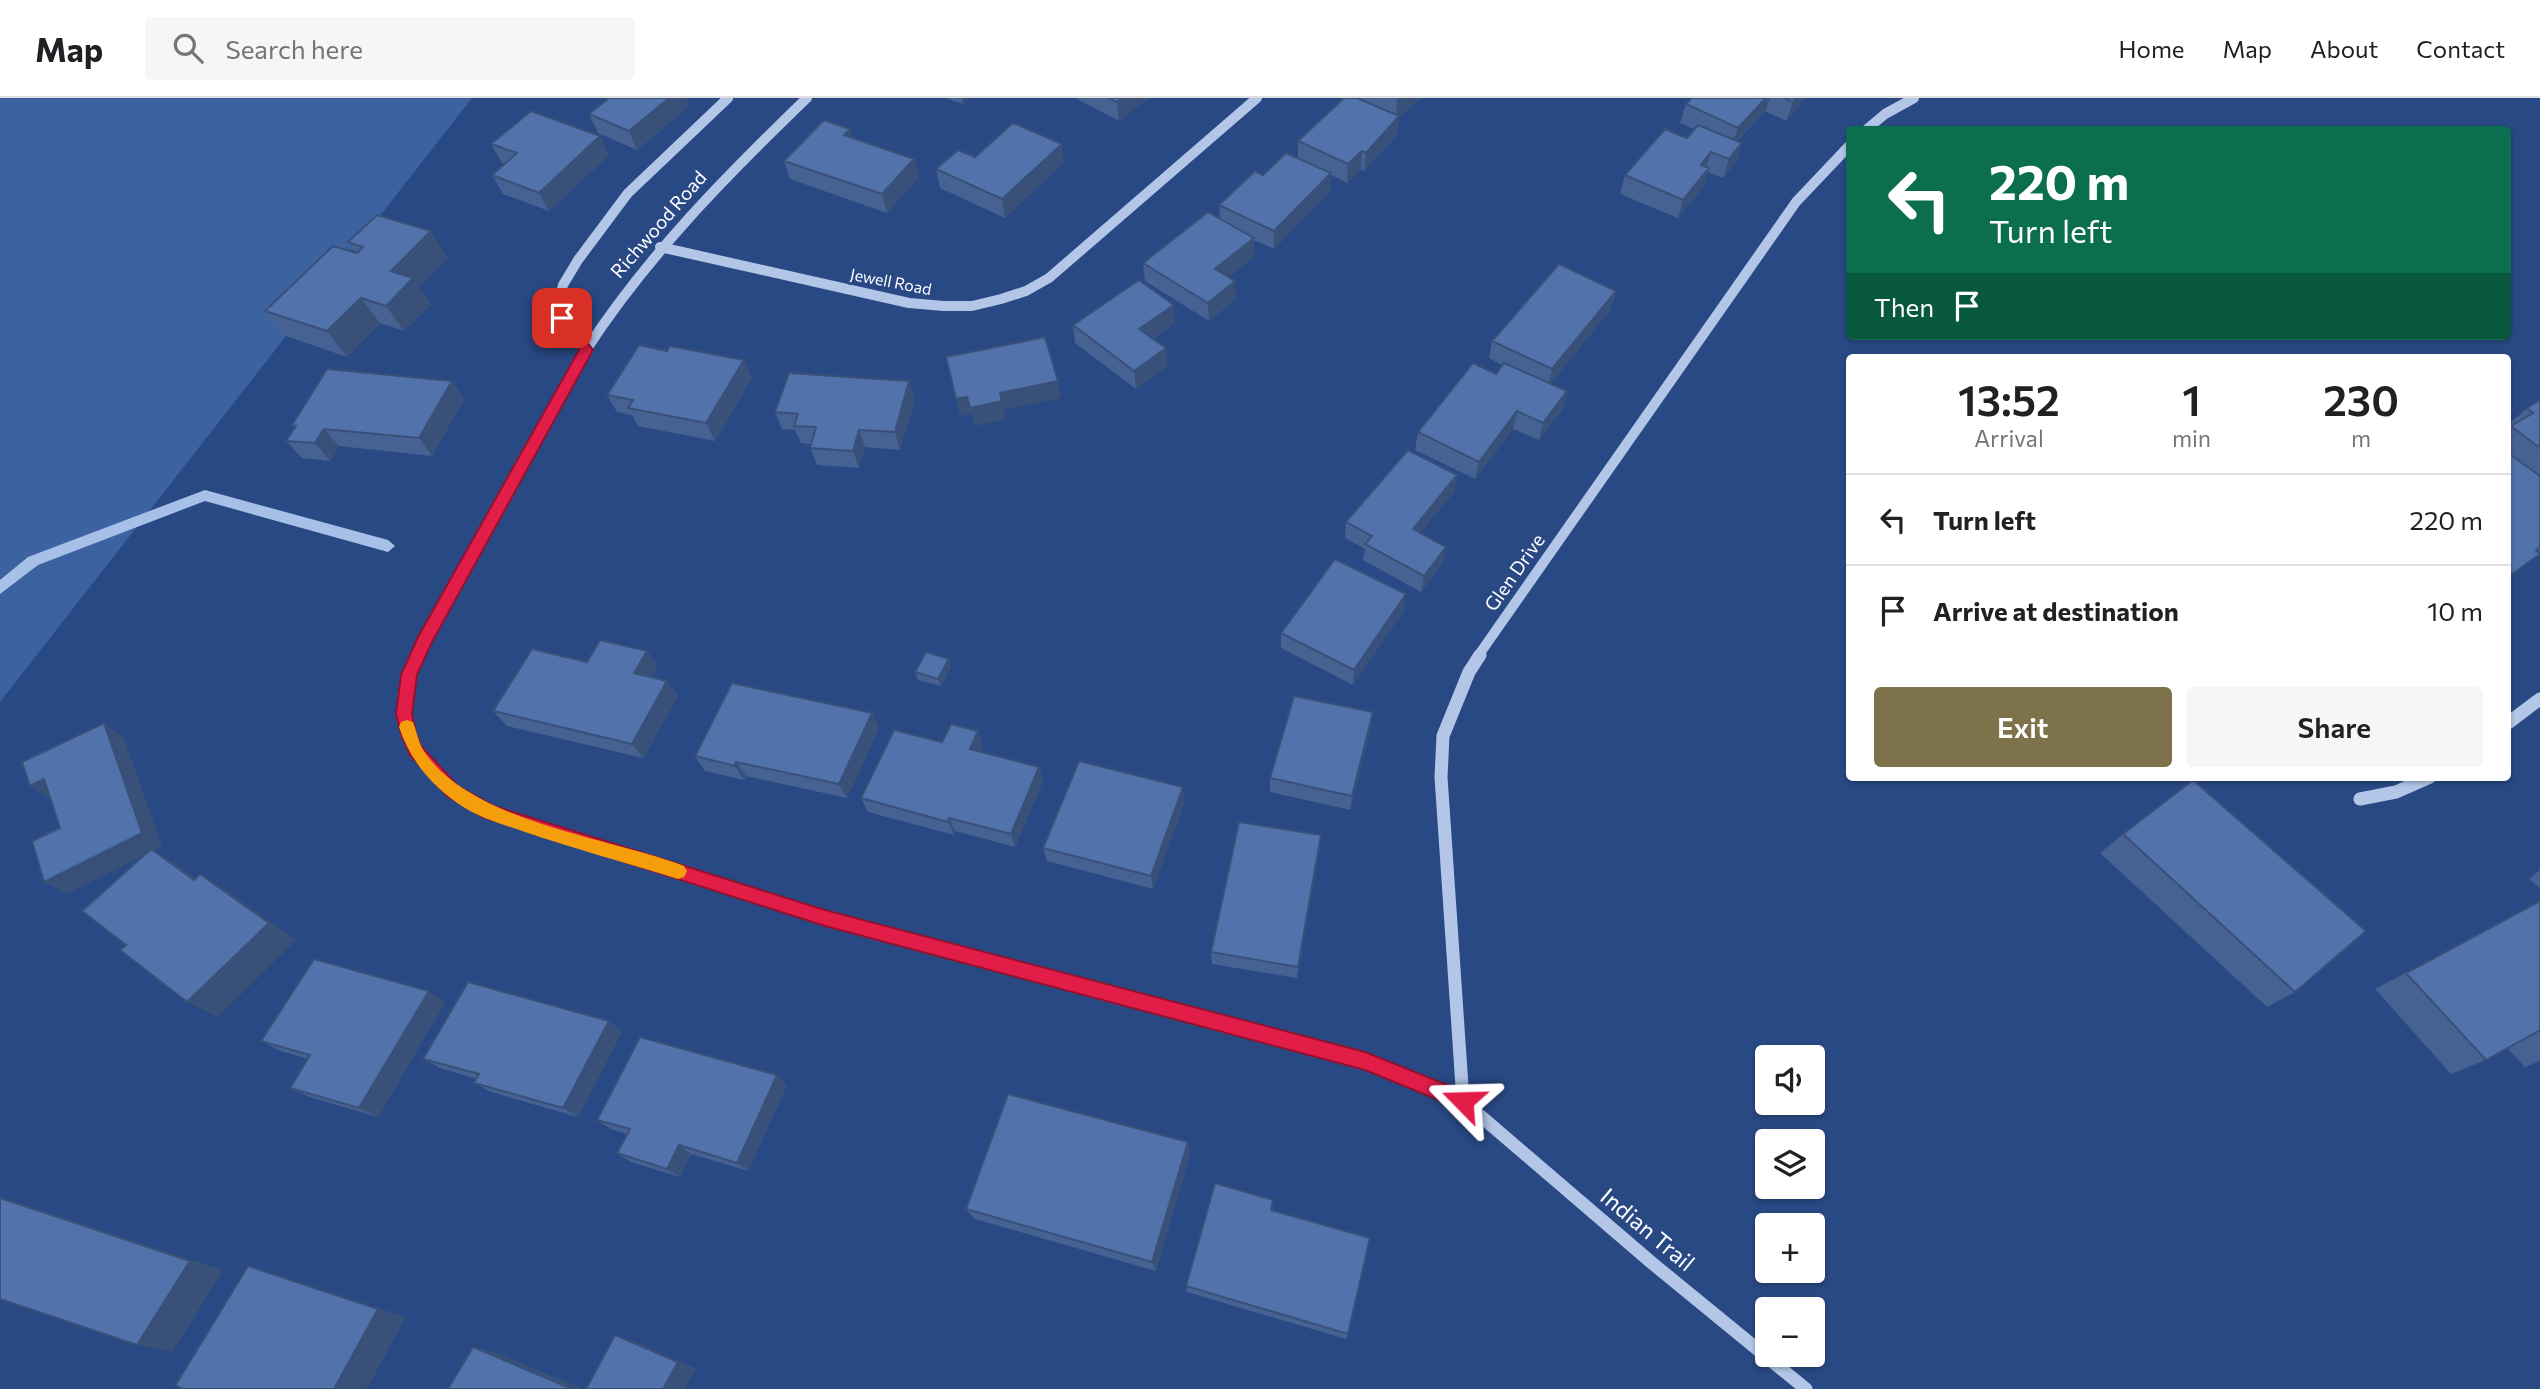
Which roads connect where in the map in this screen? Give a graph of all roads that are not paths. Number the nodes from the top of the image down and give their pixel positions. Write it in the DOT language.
graph roads {
  1 [pos="728,98"];
  2 [pos="807,98"];
  3 [pos="1257,98"];
  4 [pos="1914,98"];
  5 [pos="1871,126"];
  6 [pos="1846,149"];
  7 [pos="660,247"];
  8 [pos="586,350"];
  9 [pos="2540,699"];
  10 [pos="2511,721"];
  11 [pos="2422,781"];
  12 [pos="2361,799"];
  13 [pos="1463,1101"];
  14 [pos="1805,1389"];
  1 -- 8 [label="street"];
  2 -- 7 [label="street, Richwood Road"];
  3 -- 7 [label="street, Jewell Road"];
  4 -- 5 [label="street"];
  6 -- 13 [label="street, Glen Drive"];
  7 -- 8 [label="street, Richwood Road"];
  8 -- 13 [label="street, Richwood Road"];
  9 -- 10 [label="street"];
  11 -- 12 [label="street"];
  13 -- 14 [label="street, Indian Trail"];
}
